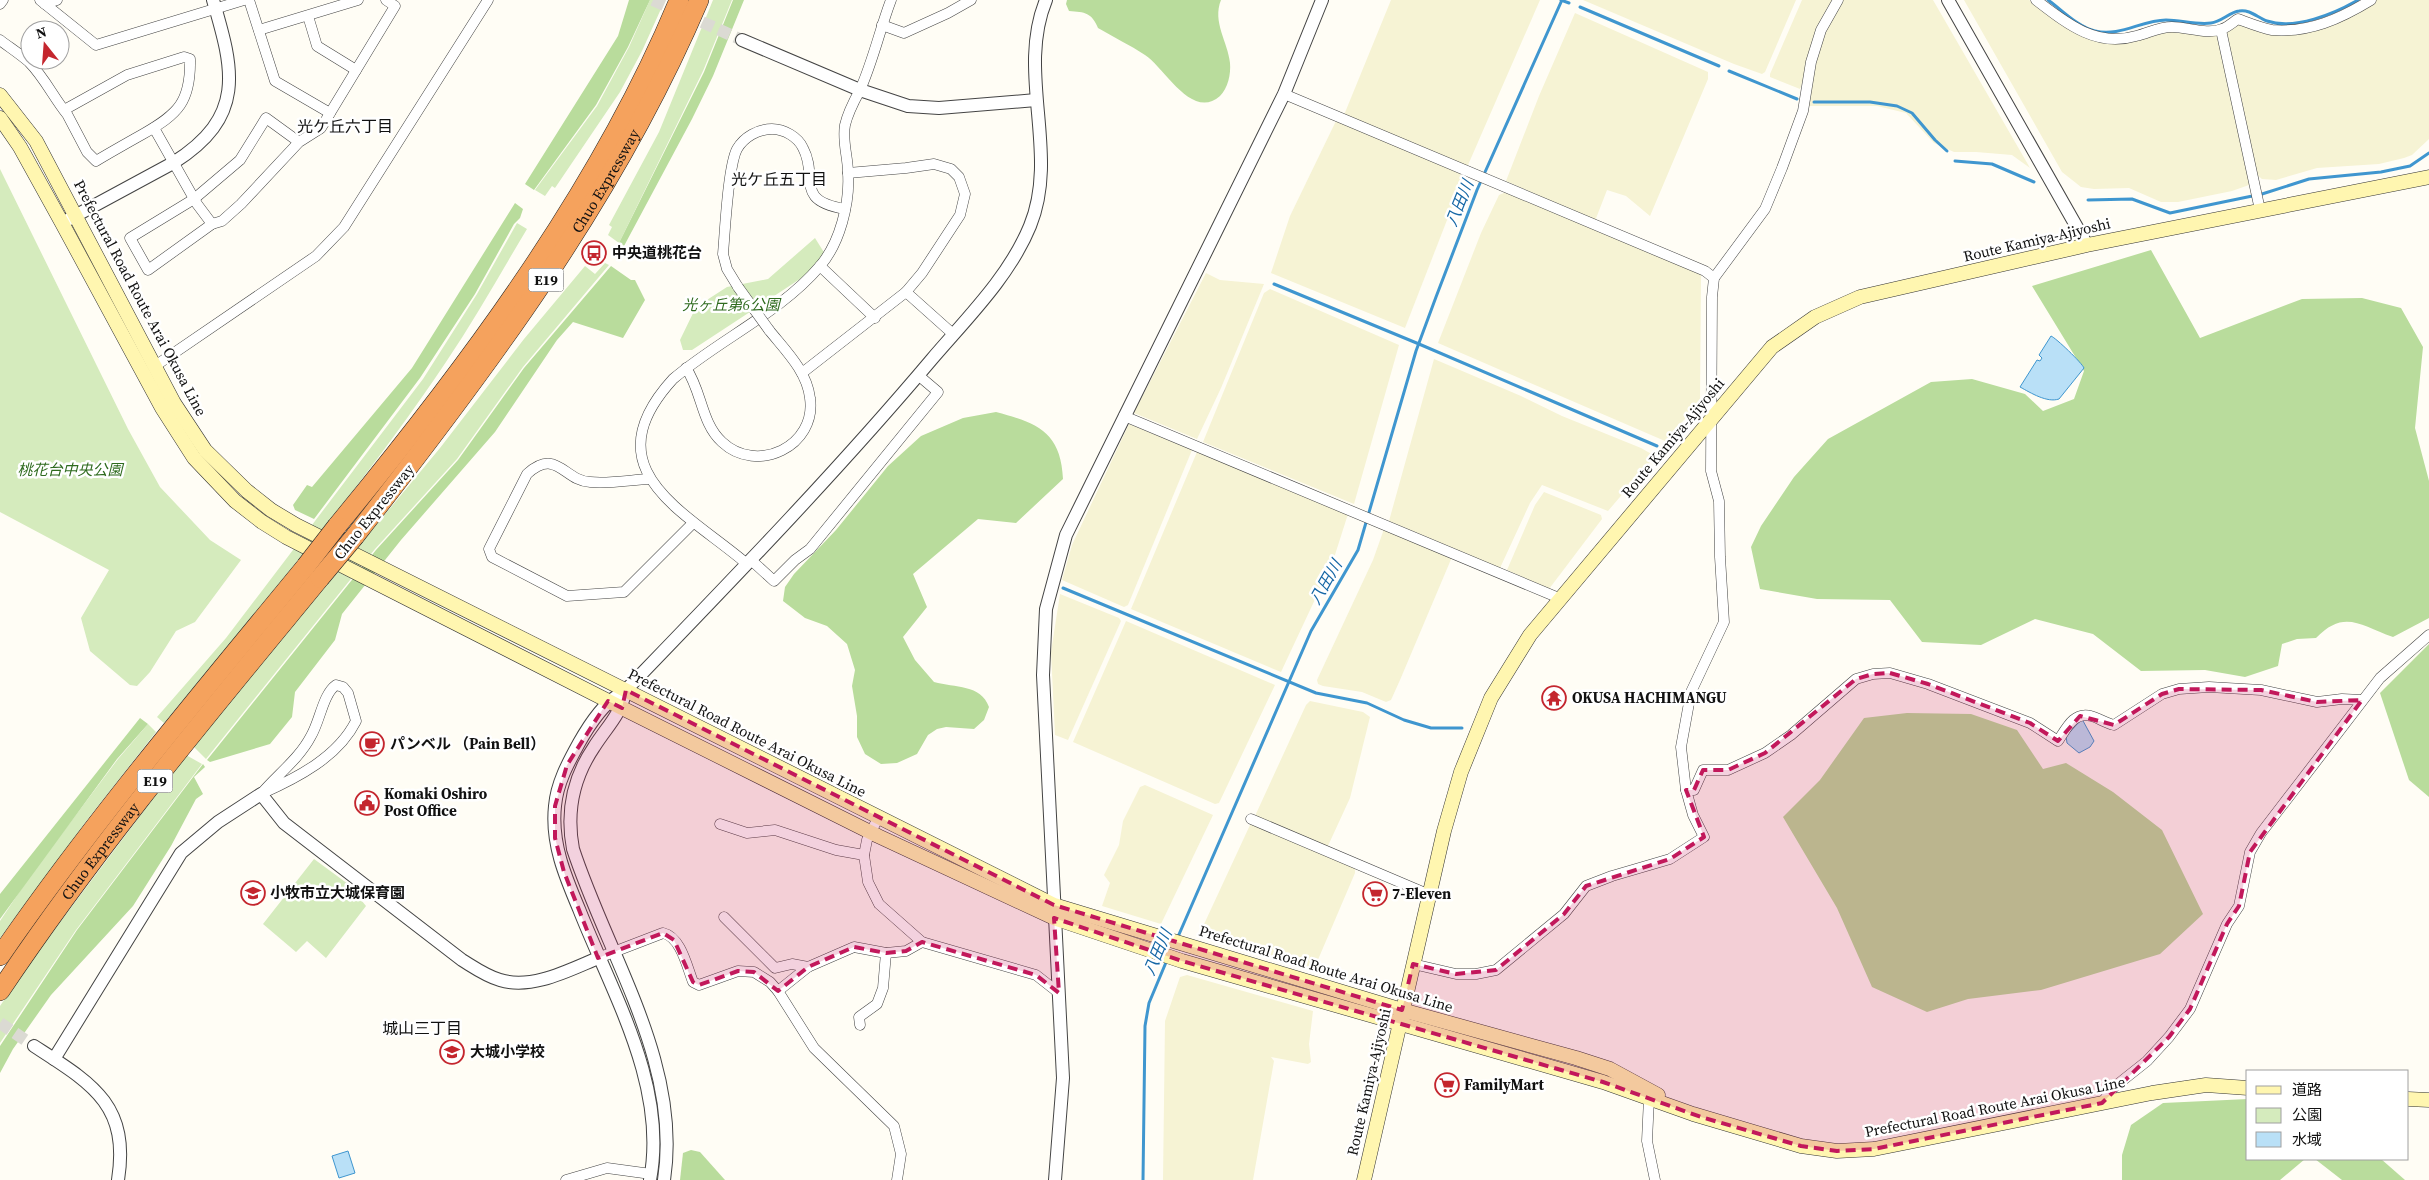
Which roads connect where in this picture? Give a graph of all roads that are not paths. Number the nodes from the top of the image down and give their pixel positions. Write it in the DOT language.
graph roads {
  1 [pos="4,0"];
  2 [pos="57,0"];
  3 [pos="244,0"];
  4 [pos="249,0"];
  5 [pos="358,0"];
  6 [pos="386,0"];
  7 [pos="488,0"];
  8 [pos="679,0"];
  9 [pos="699,0"];
  10 [pos="891,0"];
  11 [pos="971,0"];
  12 [pos="1046,0"];
  13 [pos="1322,0"];
  14 [pos="1838,0"];
  15 [pos="1948,0"];
  16 [pos="2036,0"];
  17 [pos="2370,0"];
  18 [pos="43,2"];
  19 [pos="0,4"];
  20 [pos="214,4"];
  21 [pos="308,16"];
  22 [pos="882,25"];
  23 [pos="259,30"];
  24 [pos="2221,30"];
  25 [pos="0,40"];
  26 [pos="742,40"];
  27 [pos="356,70"];
  28 [pos="860,90"];
  29 [pos="1284,94"];
  30 [pos="0,95"];
  31 [pos="1036,100"];
  32 [pos="64,110"];
  33 [pos="330,114"];
  34 [pos="0,118"];
  35 [pos="154,128"];
  36 [pos="299,142"];
  37 [pos="173,163"];
  38 [pos="848,173"];
  39 [pos="2429,176"];
  40 [pos="194,199"];
  41 [pos="844,208"];
  42 [pos="2260,210"];
  43 [pos="76,215"];
  44 [pos="62,223"];
  45 [pos="212,224"];
  46 [pos="2087,245"];
  47 [pos="820,266"];
  48 [pos="1714,278"];
  49 [pos="906,292"];
  50 [pos="875,318"];
  51 [pos="953,334"];
  52 [pos="155,366"];
  53 [pos="686,368"];
  54 [pos="802,373"];
  55 [pos="918,375"];
  56 [pos="1124,416"];
  57 [pos="1711,417"];
  58 [pos="649,479"];
  59 [pos="692,523"];
  60 [pos="749,562"];
  61 [pos="313,572"];
  62 [pos="1559,598"];
  63 [pos="2429,635"];
  64 [pos="626,690"];
  65 [pos="2362,700"];
  66 [pos="608,701"];
  67 [pos="622,708"];
  68 [pos="1686,790"];
  69 [pos="262,794"];
  70 [pos="878,818"];
  71 [pos="1251,819"];
  72 [pos="720,824"];
  73 [pos="871,832"];
  74 [pos="864,856"];
  75 [pos="1430,895"];
  76 [pos="1054,912"];
  77 [pos="724,917"];
  78 [pos="922,942"];
  79 [pos="613,952"];
  80 [pos="886,953"];
  81 [pos="0,956"];
  82 [pos="598,958"];
  83 [pos="1413,964"];
  84 [pos="808,967"];
  85 [pos="0,991"];
  86 [pos="778,991"];
  87 [pos="1059,993"];
  88 [pos="1401,1016"];
  89 [pos="860,1025"];
  90 [pos="34,1046"];
  91 [pos="54,1059"];
  92 [pos="2246,1088"];
  93 [pos="1649,1098"];
  94 [pos="2409,1098"];
  95 [pos="2429,1100"];
  96 [pos="2102,1103"];
  97 [pos="1693,1114"];
  98 [pos="607,1168"];
  99 [pos="650,1177"];
  100 [pos="118,1180"];
  101 [pos="566,1180"];
  102 [pos="605,1180"];
  103 [pos="664,1180"];
  104 [pos="897,1180"];
  105 [pos="1055,1180"];
  106 [pos="1364,1180"];
  107 [pos="1655,1180"];
  1 -- 19 [label="street"];
  2 -- 18 [label="street"];
  3 -- 20 [label="street"];
  4 -- 23 [label="street"];
  5 -- 21 [label="street"];
  6 -- 27 [label="street"];
  7 -- 52 [label="street"];
  8 -- 61 [label="highway, Chuo Expressway / E19, bridge"];
  9 -- 61 [label="highway, Chuo Expressway / E19, bridge"];
  10 -- 22 [label="street"];
  11 -- 22 [label="street"];
  12 -- 31 [label="street"];
  13 -- 29 [label="street"];
  14 -- 48 [label="street"];
  15 -- 46 [label="street"];
  16 -- 24 [label="street"];
  17 -- 24 [label="street"];
  18 -- 20 [label="street"];
  20 -- 37 [label="street"];
  21 -- 23 [label="street"];
  21 -- 27 [label="street"];
  22 -- 28 [label="street"];
  23 -- 33 [label="street"];
  24 -- 42 [label="street"];
  25 -- 32 [label="street"];
  26 -- 28 [label="street"];
  27 -- 33 [label="street"];
  28 -- 31 [label="street"];
  28 -- 38 [label="street"];
  29 -- 48 [label="street"];
  29 -- 56 [label="street"];
  30 -- 43 [label="main road, Prefectural Road Route Arai Okusa Line"];
  31 -- 51 [label="street"];
  32 -- 35 [label="street"];
  32 -- 35 [label="street"];
  33 -- 36 [label="street"];
  34 -- 44 [label="main road, Prefectural Road Route Arai Okusa Line"];
  35 -- 37 [label="street"];
  36 -- 40 [label="street"];
  36 -- 45 [label="street"];
  37 -- 40 [label="street"];
  37 -- 43 [label="street"];
  38 -- 41 [label="street"];
  38 -- 49 [label="street"];
  39 -- 42 [label="main road, Route Kamiya-Ajiyoshi"];
  40 -- 45 [label="street"];
  40 -- 45 [label="street"];
  41 -- 47 [label="street"];
  41 -- 54 [label="street, bridge"];
  42 -- 46 [label="main road, Route Kamiya-Ajiyoshi"];
  43 -- 44 [label="street"];
  43 -- 52 [label="main road, Prefectural Road Route Arai Okusa Line"];
  44 -- 66 [label="main road, Prefectural Road Route Arai Okusa Line"];
  46 -- 57 [label="main road, Route Kamiya-Ajiyoshi"];
  47 -- 50 [label="street"];
  47 -- 53 [label="street"];
  48 -- 57 [label="street"];
  49 -- 50 [label="street"];
  49 -- 51 [label="street"];
  50 -- 54 [label="street"];
  51 -- 55 [label="street"];
  52 -- 64 [label="main road, Prefectural Road Route Arai Okusa Line"];
  53 -- 54 [label="street"];
  53 -- 58 [label="street"];
  55 -- 60 [label="street"];
  55 -- 60 [label="street"];
  56 -- 62 [label="street"];
  56 -- 76 [label="street"];
  57 -- 62 [label="main road, Route Kamiya-Ajiyoshi"];
  57 -- 68 [label="street"];
  58 -- 59 [label="street"];
  58 -- 59 [label="street"];
  59 -- 60 [label="street"];
  60 -- 64 [label="street"];
  61 -- 81 [label="highway, Chuo Expressway / E19"];
  61 -- 85 [label="highway, Chuo Expressway / E19"];
  62 -- 75 [label="main road, Route Kamiya-Ajiyoshi"];
  63 -- 65 [label="street"];
  64 -- 66 [label="street"];
  64 -- 67 [label="street"];
  64 -- 70 [label="main road, Prefectural Road Route Arai Okusa Line"];
  65 -- 68 [label="street"];
  65 -- 96 [label="street"];
  66 -- 67 [label="main road, Prefectural Road Route Arai Okusa Line"];
  66 -- 82 [label="street"];
  67 -- 73 [label="main road, Prefectural Road Route Arai Okusa Line"];
  67 -- 79 [label="street"];
  68 -- 83 [label="street"];
  69 -- 69 [label="street"];
  69 -- 82 [label="street"];
  69 -- 91 [label="street"];
  70 -- 73 [label="street"];
  70 -- 76 [label="main road, Prefectural Road Route Arai Okusa Line"];
  71 -- 75 [label="street"];
  72 -- 74 [label="street"];
  73 -- 74 [label="street"];
  73 -- 76 [label="main road, Prefectural Road Route Arai Okusa Line"];
  74 -- 78 [label="street"];
  75 -- 83 [label="main road, Route Kamiya-Ajiyoshi"];
  76 -- 87 [label="street"];
  76 -- 88 [label="main road, Prefectural Road Route Arai Okusa Line"];
  76 -- 88 [label="main road, Prefectural Road Route Arai Okusa Line"];
  77 -- 84 [label="street"];
  78 -- 80 [label="street"];
  78 -- 87 [label="street"];
  79 -- 82 [label="street"];
  79 -- 86 [label="street"];
  79 -- 103 [label="street"];
  80 -- 84 [label="street"];
  80 -- 89 [label="street"];
  82 -- 99 [label="street"];
  83 -- 88 [label="main road, Route Kamiya-Ajiyoshi"];
  84 -- 86 [label="street"];
  86 -- 104 [label="street"];
  87 -- 105 [label="street"];
  88 -- 93 [label="main road, Prefectural Road Route Arai Okusa Line"];
  88 -- 97 [label="main road, Prefectural Road Route Arai Okusa Line"];
  88 -- 106 [label="main road, Route Kamiya-Ajiyoshi"];
  90 -- 91 [label="street"];
  91 -- 100 [label="street"];
  92 -- 96 [label="main road, Prefectural Road Route Arai Okusa Line"];
  93 -- 97 [label="main road, Prefectural Road Route Arai Okusa Line"];
  93 -- 107 [label="street"];
  94 -- 95 [label="main road"];
  96 -- 97 [label="main road, Prefectural Road Route Arai Okusa Line"];
  98 -- 99 [label="street"];
  98 -- 101 [label="street"];
  98 -- 102 [label="street"];
}
